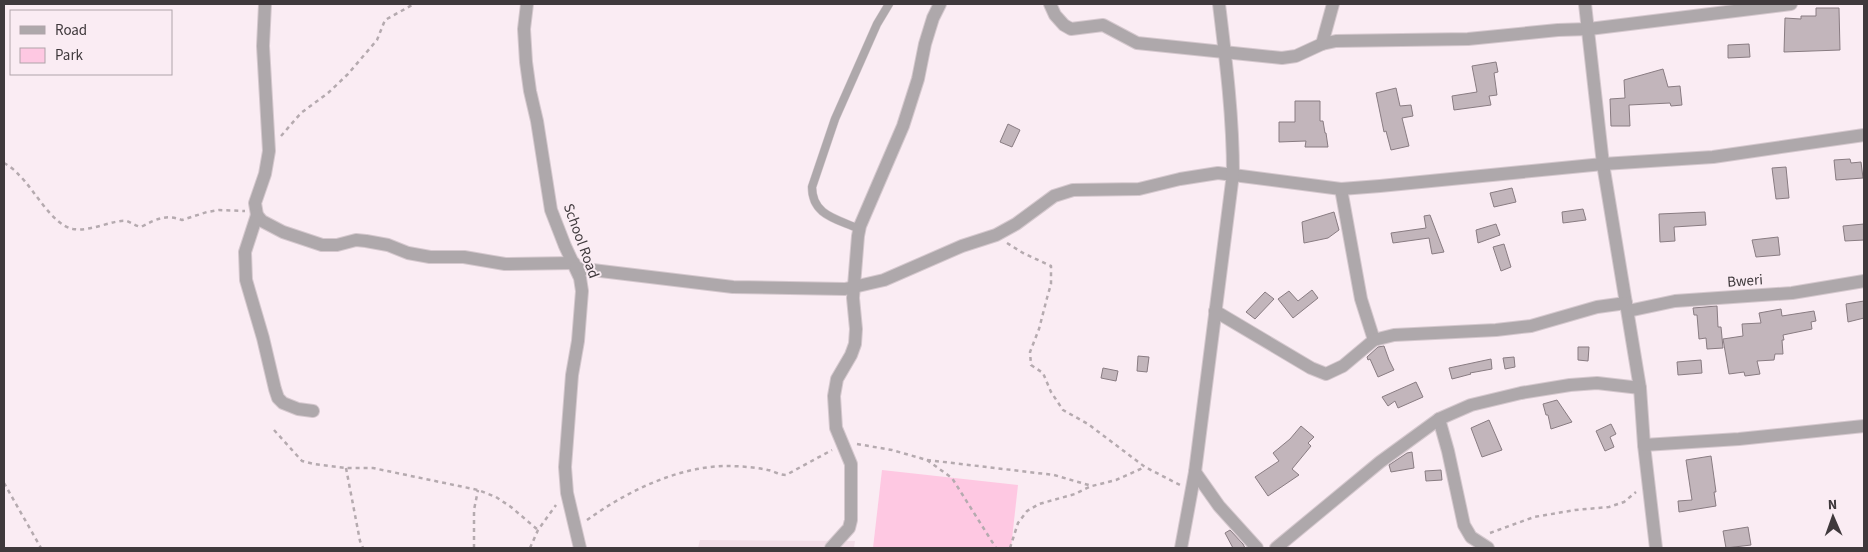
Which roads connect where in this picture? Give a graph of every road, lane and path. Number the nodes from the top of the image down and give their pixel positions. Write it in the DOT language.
graph roads {
  1 [pos="265,4"];
  2 [pos="414,4"];
  3 [pos="527,4"];
  4 [pos="889,4"];
  5 [pos="940,4"];
  6 [pos="1050,4"];
  7 [pos="1220,4"];
  8 [pos="1333,4"];
  9 [pos="1585,4"];
  10 [pos="1791,4"];
  11 [pos="1589,29"];
  12 [pos="1322,44"];
  13 [pos="1225,52"];
  14 [pos="1864,135"];
  15 [pos="269,151"];
  16 [pos="4,163"];
  17 [pos="1603,164"];
  18 [pos="1233,174"];
  19 [pos="1341,189"];
  20 [pos="257,213"];
  21 [pos="859,229"];
  22 [pos="996,236"];
  23 [pos="575,265"];
  24 [pos="1864,281"];
  25 [pos="854,288"];
  26 [pos="1627,307"];
  27 [pos="1215,311"];
  28 [pos="1374,340"];
  29 [pos="1640,388"];
  30 [pos="312,411"];
  31 [pos="1439,419"];
  32 [pos="1864,426"];
  33 [pos="836,428"];
  34 [pos="274,430"];
  35 [pos="843,442"];
  36 [pos="1644,445"];
  37 [pos="927,460"];
  38 [pos="1145,467"];
  39 [pos="346,468"];
  40 [pos="1195,472"];
  41 [pos="1648,482"];
  42 [pos="4,483"];
  43 [pos="1092,486"];
  44 [pos="1192,489"];
  45 [pos="478,490"];
  46 [pos="567,493"];
  47 [pos="575,528"];
  48 [pos="538,530"];
  49 [pos="1471,537"];
  50 [pos="41,548"];
  51 [pos="363,548"];
  52 [pos="474,548"];
  53 [pos="530,548"];
  54 [pos="580,548"];
  55 [pos="830,548"];
  56 [pos="996,548"];
  57 [pos="1010,548"];
  58 [pos="1181,548"];
  59 [pos="1257,548"];
  60 [pos="1276,548"];
  61 [pos="1488,548"];
  62 [pos="1656,548"];
  1 -- 15 [label="street"];
  2 -- 15 [label="path"];
  3 -- 23 [label="street, School Road"];
  4 -- 21 [label="lane"];
  5 -- 21 [label="street"];
  6 -- 13 [label="street"];
  7 -- 13 [label="street"];
  8 -- 12 [label="street"];
  9 -- 11 [label="street"];
  10 -- 11 [label="street"];
  11 -- 12 [label="street"];
  11 -- 17 [label="street"];
  12 -- 13 [label="street"];
  13 -- 18 [label="street"];
  14 -- 17 [label="street"];
  15 -- 20 [label="street"];
  16 -- 20 [label="path"];
  17 -- 19 [label="street"];
  17 -- 26 [label="street"];
  18 -- 19 [label="street"];
  18 -- 22 [label="street"];
  18 -- 27 [label="street"];
  19 -- 28 [label="street"];
  20 -- 23 [label="street"];
  20 -- 30 [label="street"];
  21 -- 25 [label="street"];
  22 -- 25 [label="street"];
  22 -- 38 [label="path"];
  23 -- 25 [label="street"];
  23 -- 46 [label="street, School Road"];
  24 -- 26 [label="street, Bweri"];
  25 -- 33 [label="street"];
  26 -- 28 [label="street, Bweri"];
  26 -- 29 [label="street"];
  27 -- 28 [label="street"];
  27 -- 40 [label="street"];
  29 -- 31 [label="street"];
  29 -- 36 [label="street"];
  31 -- 49 [label="street"];
  31 -- 60 [label="street"];
  32 -- 36 [label="street"];
  33 -- 35 [label="street"];
  33 -- 47 [label="path"];
  34 -- 39 [label="path"];
  35 -- 37 [label="path"];
  35 -- 55 [label="street"];
  36 -- 41 [label="street"];
  37 -- 43 [label="path"];
  37 -- 56 [label="path"];
  38 -- 43 [label="path"];
  38 -- 44 [label="path"];
  39 -- 45 [label="path"];
  39 -- 51 [label="path"];
  40 -- 44 [label="street"];
  40 -- 59 [label="street"];
  41 -- 49 [label="path"];
  41 -- 62 [label="street"];
  42 -- 50 [label="path"];
  43 -- 57 [label="path"];
  44 -- 58 [label="street"];
  45 -- 48 [label="path"];
  45 -- 52 [label="path"];
  46 -- 47 [label="street, School Road"];
  46 -- 48 [label="path"];
  47 -- 54 [label="street, School Road"];
  48 -- 53 [label="path"];
  49 -- 61 [label="street"];
}
